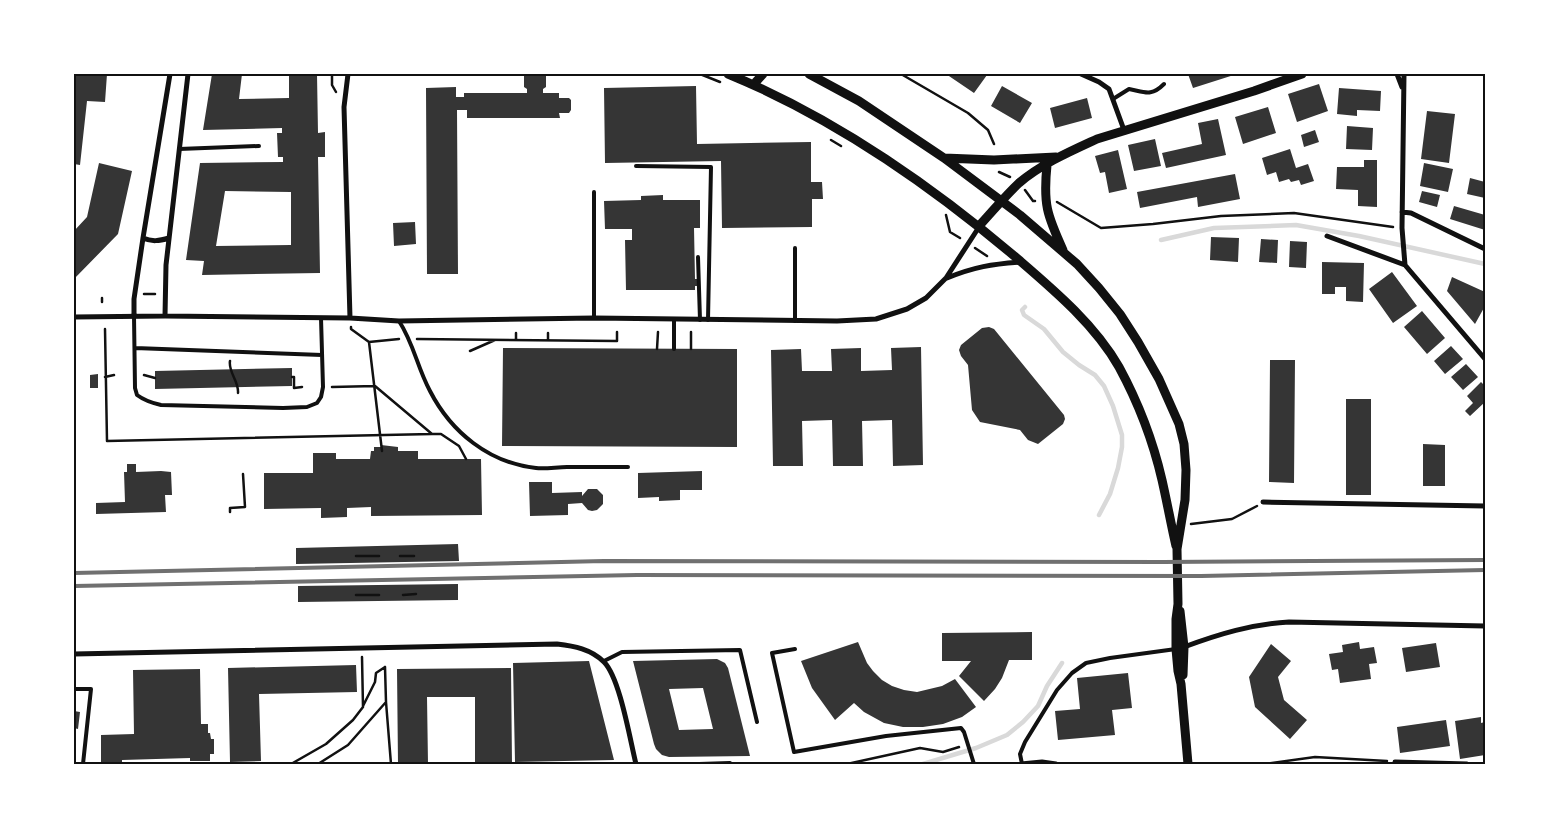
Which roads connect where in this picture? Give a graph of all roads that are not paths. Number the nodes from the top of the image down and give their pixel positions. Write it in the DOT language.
graph roads {
  1 [pos="170,74"];
  2 [pos="188,74"];
  3 [pos="348,74"];
  4 [pos="728,74"];
  5 [pos="763,74"];
  6 [pos="809,74"];
  7 [pos="1081,74"];
  8 [pos="1302,74"];
  9 [pos="1397,74"];
  10 [pos="1404,74"];
  11 [pos="754,84"];
  12 [pos="1164,84"];
  13 [pos="1403,92"];
  14 [pos="1113,99"];
  15 [pos="1124,130"];
  16 [pos="259,146"];
  17 [pos="179,148"];
  18 [pos="1060,157"];
  19 [pos="944,158"];
  20 [pos="1047,165"];
  21 [pos="636,166"];
  22 [pos="594,192"];
  23 [pos="1002,201"];
  24 [pos="1402,212"];
  25 [pos="980,226"];
  26 [pos="1327,236"];
  27 [pos="143,238"];
  28 [pos="169,238"];
  29 [pos="794,248"];
  30 [pos="1485,249"];
  31 [pos="1064,253"];
  32 [pos="698,257"];
  33 [pos="1021,262"];
  34 [pos="1405,264"];
  35 [pos="946,278"];
  36 [pos="134,316"];
  37 [pos="165,316"];
  38 [pos="74,317"];
  39 [pos="321,318"];
  40 [pos="350,318"];
  41 [pos="594,318"];
  42 [pos="674,319"];
  43 [pos="700,320"];
  44 [pos="708,320"];
  45 [pos="795,320"];
  46 [pos="399,321"];
  47 [pos="135,348"];
  48 [pos="674,349"];
  49 [pos="322,355"];
  50 [pos="1485,359"];
  51 [pos="628,467"];
  52 [pos="1263,502"];
  53 [pos="1485,506"];
  54 [pos="1177,549"];
  55 [pos="1485,626"];
  56 [pos="1180,648"];
  57 [pos="795,649"];
  58 [pos="74,654"];
  59 [pos="604,661"];
  60 [pos="74,689"];
  61 [pos="757,722"];
  62 [pos="973,762"];
  63 [pos="1396,762"];
  64 [pos="730,763"];
  65 [pos="83,764"];
  66 [pos="636,764"];
  67 [pos="699,764"];
  68 [pos="1022,764"];
  69 [pos="1056,764"];
  70 [pos="1188,764"];
  71 [pos="1447,764"];
  72 [pos="1466,764"];
  1 -- 27 [label="street"];
  2 -- 17 [label="street"];
  3 -- 40 [label="street"];
  4 -- 11 [label="street"];
  5 -- 11 [label="street"];
  6 -- 19 [label="street"];
  7 -- 14 [label="street"];
  8 -- 15 [label="street"];
  9 -- 13 [label="street"];
  10 -- 13 [label="street"];
  11 -- 25 [label="street"];
  12 -- 14 [label="lane"];
  13 -- 24 [label="street"];
  14 -- 15 [label="street"];
  15 -- 18 [label="street"];
  16 -- 17 [label="lane"];
  17 -- 28 [label="street"];
  18 -- 19 [label="street"];
  18 -- 20 [label="street"];
  19 -- 23 [label="street"];
  20 -- 23 [label="street"];
  20 -- 31 [label="street"];
  21 -- 44 [label="lane"];
  22 -- 41 [label="lane"];
  23 -- 25 [label="street"];
  23 -- 31 [label="street"];
  24 -- 30 [label="street"];
  24 -- 34 [label="street"];
  25 -- 33 [label="street"];
  25 -- 35 [label="street"];
  26 -- 34 [label="street"];
  27 -- 28 [label="street"];
  27 -- 36 [label="street"];
  28 -- 37 [label="street"];
  29 -- 45 [label="lane"];
  31 -- 54 [label="street"];
  32 -- 43 [label="lane"];
  33 -- 35 [label="street"];
  33 -- 54 [label="street"];
  34 -- 50 [label="street"];
  35 -- 45 [label="street"];
  36 -- 37 [label="street"];
  36 -- 38 [label="street"];
  36 -- 47 [label="lane"];
  37 -- 39 [label="street"];
  39 -- 40 [label="street"];
  39 -- 49 [label="lane"];
  40 -- 46 [label="street"];
  41 -- 42 [label="street"];
  41 -- 46 [label="street"];
  42 -- 43 [label="street"];
  42 -- 48 [label="lane"];
  43 -- 44 [label="street"];
  44 -- 45 [label="street"];
  46 -- 51 [label="lane"];
  47 -- 49 [label="lane"];
  47 -- 49 [label="lane"];
  52 -- 53 [label="street"];
  54 -- 56 [label="street"];
  55 -- 56 [label="street"];
  56 -- 68 [label="lane"];
  56 -- 70 [label="street"];
  57 -- 62 [label="lane"];
  58 -- 59 [label="street"];
  59 -- 61 [label="lane"];
  59 -- 66 [label="street"];
  60 -- 65 [label="lane"];
  63 -- 71 [label="street"];
  64 -- 67 [label="lane"];
  68 -- 69 [label="street"];
  71 -- 72 [label="street"];
}
